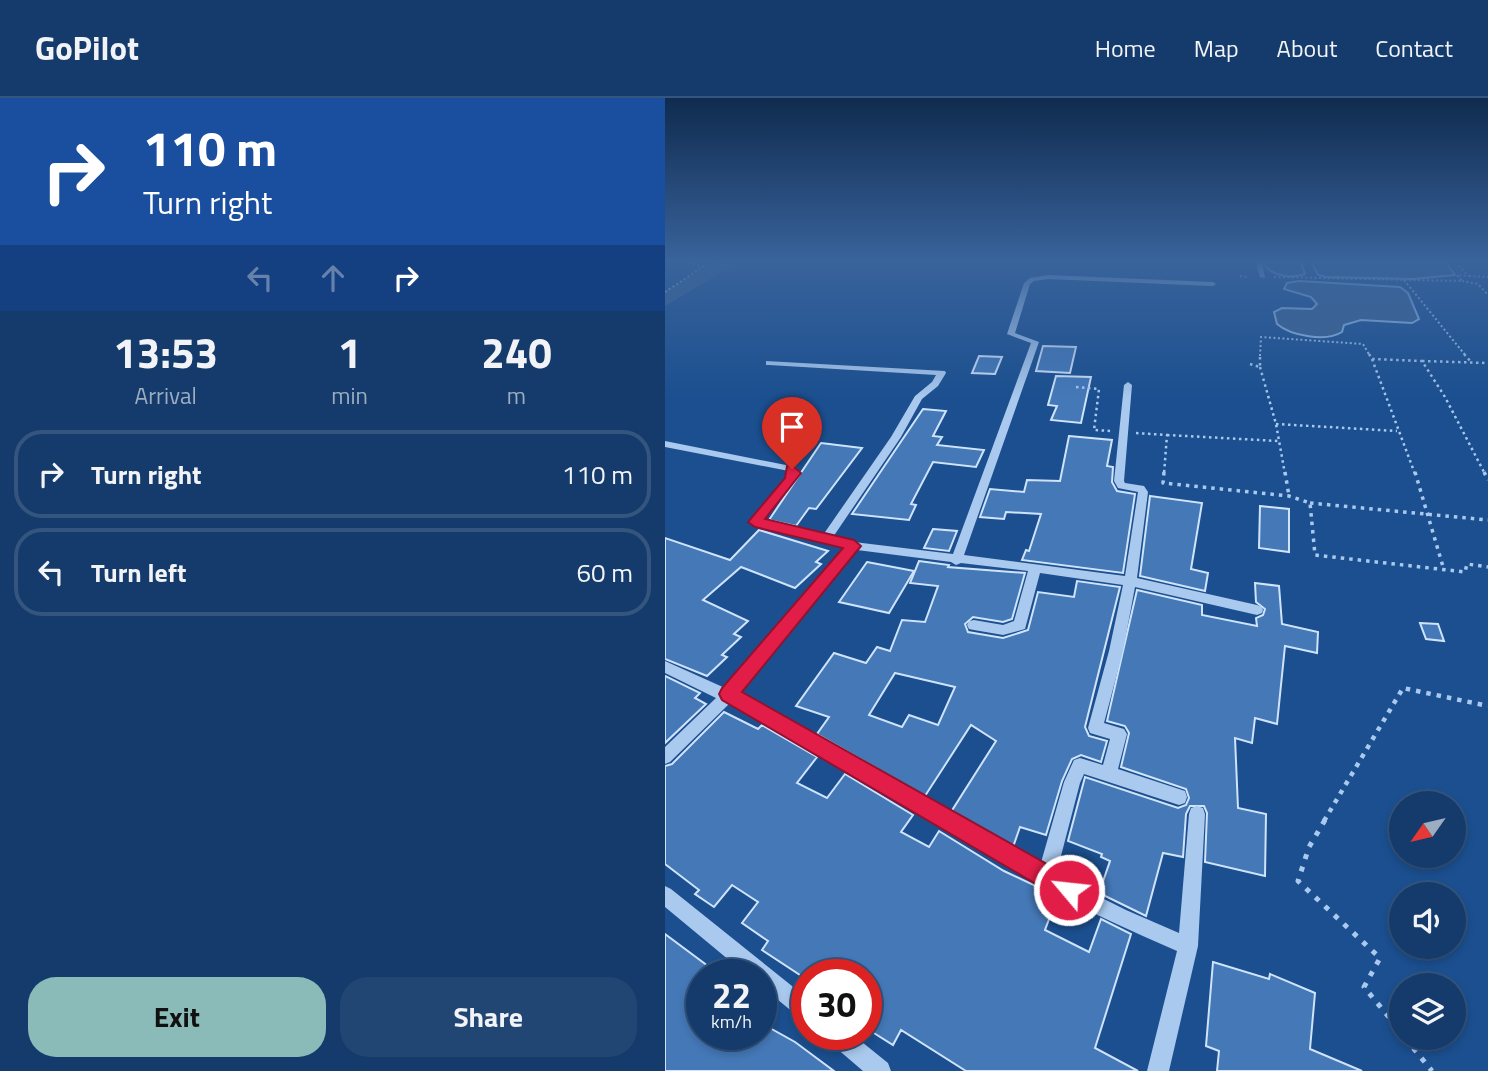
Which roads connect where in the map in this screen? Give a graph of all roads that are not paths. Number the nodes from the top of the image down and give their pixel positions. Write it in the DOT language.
graph roads {
  1 [pos="1020,307"];
  2 [pos="769,363"];
  3 [pos="1128,385"];
  4 [pos="665,444"];
  5 [pos="826,539"];
  6 [pos="854,546"];
  7 [pos="956,561"];
  8 [pos="1035,569"];
  9 [pos="1130,581"];
  10 [pos="1257,610"];
  11 [pos="974,625"];
  12 [pos="665,667"];
  13 [pos="729,694"];
  14 [pos="665,757"];
  15 [pos="1109,772"];
  16 [pos="1179,797"];
  17 [pos="1197,814"];
  18 [pos="1046,878"];
  19 [pos="665,895"];
  20 [pos="1188,946"];
  21 [pos="791,998"];
  22 [pos="854,1050"];
  23 [pos="880,1071"];
  24 [pos="1158,1071"];
  1 -- 7 [label="street"];
  2 -- 5 [label="street"];
  3 -- 9 [label="street"];
  4 -- 5 [label="street"];
  5 -- 6 [label="street"];
  6 -- 7 [label="street"];
  6 -- 13 [label="street"];
  7 -- 8 [label="street"];
  8 -- 9 [label="street"];
  8 -- 11 [label="street"];
  9 -- 10 [label="street"];
  9 -- 15 [label="street"];
  12 -- 13 [label="street"];
  13 -- 14 [label="street"];
  13 -- 18 [label="street"];
  15 -- 16 [label="street"];
  15 -- 18 [label="street"];
  17 -- 20 [label="street"];
  18 -- 20 [label="street"];
  19 -- 21 [label="street"];
  20 -- 24 [label="street"];
  22 -- 23 [label="street"];
}
